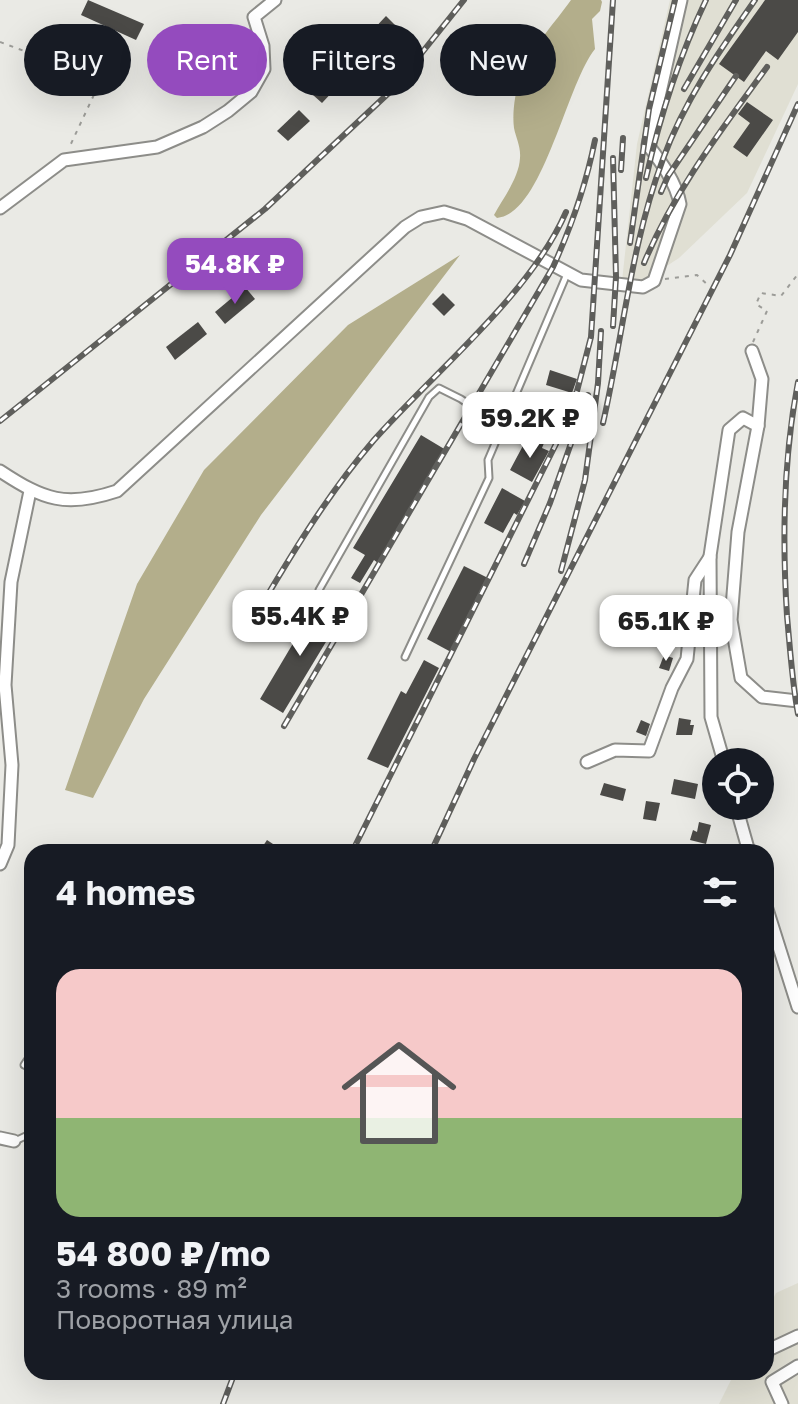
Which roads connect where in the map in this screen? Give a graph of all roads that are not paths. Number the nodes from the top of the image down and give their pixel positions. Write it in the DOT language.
graph roads {
  1 [pos="275,0"];
  2 [pos="681,0"];
  3 [pos="0,208"];
  4 [pos="568,273"];
  5 [pos="752,351"];
  6 [pos="758,426"];
  7 [pos="502,428"];
  8 [pos="0,471"];
  9 [pos="30,491"];
  10 [pos="710,556"];
  11 [pos="319,590"];
  12 [pos="405,657"];
  13 [pos="798,701"];
  14 [pos="4,712"];
  15 [pos="720,748"];
  16 [pos="587,762"];
  17 [pos="740,820"];
  18 [pos="747,844"];
  19 [pos="0,864"];
  20 [pos="774,931"];
  21 [pos="798,1007"];
  22 [pos="24,1137"];
  23 [pos="0,1138"];
  24 [pos="14,1141"];
  25 [pos="798,1336"];
  26 [pos="774,1347"];
  27 [pos="798,1366"];
  28 [pos="774,1375"];
  29 [pos="770,1380"];
  30 [pos="782,1404"];
  1 -- 3 [label="street"];
  2 -- 4 [label="street"];
  4 -- 7 [label="lane"];
  4 -- 9 [label="street"];
  5 -- 6 [label="street"];
  6 -- 10 [label="street"];
  6 -- 13 [label="street"];
  7 -- 11 [label="lane"];
  7 -- 12 [label="lane"];
  8 -- 9 [label="street"];
  9 -- 14 [label="street"];
  10 -- 15 [label="street"];
  10 -- 16 [label="street"];
  14 -- 19 [label="street"];
  17 -- 18 [label="street"];
  20 -- 21 [label="street"];
  22 -- 24 [label="lane"];
  23 -- 24 [label="street"];
  25 -- 26 [label="street"];
  27 -- 28 [label="street"];
  29 -- 30 [label="street"];
}
